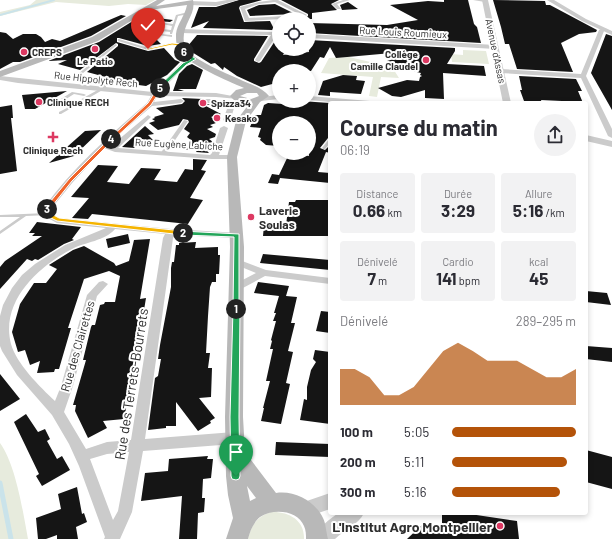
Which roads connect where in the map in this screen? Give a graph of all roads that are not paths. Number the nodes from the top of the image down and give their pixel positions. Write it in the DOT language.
graph roads {
  1 [pos="162,0"];
  2 [pos="235,0"];
  3 [pos="250,0"];
  4 [pos="290,0"];
  5 [pos="474,0"];
  6 [pos="485,0"];
  7 [pos="550,0"];
  8 [pos="190,1"];
  9 [pos="276,1"];
  10 [pos="351,1"];
  11 [pos="259,3"];
  12 [pos="339,8"];
  13 [pos="147,10"];
  14 [pos="299,12"];
  15 [pos="188,13"];
  16 [pos="272,19"];
  17 [pos="158,23"];
  18 [pos="173,25"];
  19 [pos="604,29"];
  20 [pos="172,31"];
  21 [pos="180,32"];
  22 [pos="612,33"];
  23 [pos="272,34"];
  24 [pos="171,36"];
  25 [pos="316,36"];
  26 [pos="119,40"];
  27 [pos="272,40"];
  28 [pos="172,43"];
  29 [pos="116,45"];
  30 [pos="181,45"];
  31 [pos="495,47"];
  32 [pos="184,60"];
  33 [pos="258,60"];
  34 [pos="500,71"];
  35 [pos="1,75"];
  36 [pos="583,76"];
  37 [pos="236,82"];
  38 [pos="100,90"];
  39 [pos="84,95"];
  40 [pos="90,95"];
  41 [pos="155,95"];
  42 [pos="272,95"];
  43 [pos="239,96"];
  44 [pos="259,96"];
  45 [pos="316,99"];
  46 [pos="346,101"];
  47 [pos="507,101"];
  48 [pos="70,102"];
  49 [pos="150,104"];
  50 [pos="69,107"];
  51 [pos="60,113"];
  52 [pos="148,117"];
  53 [pos="243,118"];
  54 [pos="186,121"];
  55 [pos="224,128"];
  56 [pos="612,136"];
  57 [pos="588,138"];
  58 [pos="328,143"];
  59 [pos="612,144"];
  60 [pos="103,145"];
  61 [pos="113,148"];
  62 [pos="324,148"];
  63 [pos="163,154"];
  64 [pos="212,157"];
  65 [pos="232,157"];
  66 [pos="47,214"];
  67 [pos="26,215"];
  68 [pos="0,216"];
  69 [pos="114,226"];
  70 [pos="172,232"];
  71 [pos="0,233"];
  72 [pos="237,235"];
  73 [pos="237,262"];
  74 [pos="264,274"];
  75 [pos="328,281"];
  76 [pos="103,284"];
  77 [pos="237,287"];
  78 [pos="57,412"];
  79 [pos="137,445"];
  80 [pos="235,447"];
  81 [pos="82,456"];
  82 [pos="270,502"];
  83 [pos="328,502"];
  84 [pos="304,510"];
  85 [pos="352,515"];
  86 [pos="244,519"];
  87 [pos="112,539"];
  88 [pos="237,539"];
  89 [pos="317,539"];
  90 [pos="323,539"];
  1 -- 13 [label="main road"];
  2 -- 8 [label="street"];
  3 -- 11 [label="street"];
  4 -- 9 [label="street"];
  5 -- 6 [label="lane"];
  6 -- 31 [label="street, Avenue d'Assas"];
  7 -- 19 [label="street"];
  8 -- 13 [label="main road"];
  8 -- 15 [label="main road"];
  9 -- 11 [label="street"];
  9 -- 14 [label="street"];
  10 -- 12 [label="street"];
  11 -- 16 [label="street"];
  13 -- 35 [label="main road"];
  15 -- 18 [label="lane"];
  15 -- 21 [label="main road"];
  17 -- 18 [label="lane"];
  18 -- 20 [label="lane"];
  19 -- 22 [label="street"];
  19 -- 36 [label="street"];
  20 -- 24 [label="lane"];
  20 -- 24 [label="lane"];
  21 -- 23 [label="street"];
  21 -- 30 [label="main road"];
  24 -- 28 [label="lane"];
  25 -- 31 [label="street, Rue Louis Roumieux"];
  26 -- 28 [label="lane"];
  27 -- 33 [label="street"];
  28 -- 30 [label="lane"];
  29 -- 38 [label="lane"];
  30 -- 32 [label="main road"];
  31 -- 34 [label="street, Avenue d'Assas"];
  32 -- 37 [label="main road"];
  32 -- 41 [label="street"];
  34 -- 36 [label="street"];
  34 -- 47 [label="street, Avenue d'Assas"];
  35 -- 38 [label="street, Rue Hippolyte Rech"];
  36 -- 56 [label="street"];
  37 -- 43 [label="main road"];
  37 -- 44 [label="main road"];
  38 -- 40 [label="lane"];
  38 -- 41 [label="street, Rue Hippolyte Rech"];
  39 -- 40 [label="lane"];
  39 -- 48 [label="lane"];
  39 -- 50 [label="lane"];
  40 -- 50 [label="lane"];
  41 -- 43 [label="street, Rue Hippolyte Rech"];
  41 -- 49 [label="street"];
  42 -- 44 [label="street"];
  43 -- 44 [label="main road"];
  43 -- 53 [label="main road"];
  44 -- 53 [label="main road"];
  45 -- 46 [label="street"];
  49 -- 53 [label="street"];
  49 -- 60 [label="street"];
  50 -- 51 [label="lane"];
  52 -- 61 [label="street"];
  53 -- 65 [label="main road"];
  54 -- 63 [label="street"];
  55 -- 64 [label="street"];
  57 -- 59 [label="street"];
  58 -- 62 [label="lane"];
  60 -- 61 [label="street, Rue Eugène Labiche"];
  60 -- 66 [label="street"];
  61 -- 63 [label="street, Rue Eugène Labiche"];
  63 -- 64 [label="street, Rue Eugène Labiche"];
  64 -- 65 [label="street, Rue Eugène Labiche"];
  65 -- 72 [label="main road"];
  66 -- 67 [label="lane"];
  66 -- 69 [label="street"];
  67 -- 68 [label="lane"];
  67 -- 71 [label="lane"];
  69 -- 70 [label="street"];
  69 -- 78 [label="street"];
  70 -- 72 [label="street"];
  70 -- 79 [label="street, Rue des Terrets-Bourrets"];
  72 -- 73 [label="main road"];
  73 -- 74 [label="street"];
  73 -- 77 [label="main road"];
  74 -- 75 [label="street"];
  74 -- 77 [label="street"];
  76 -- 78 [label="street, Rue des Clairettes"];
  77 -- 80 [label="main road"];
  78 -- 81 [label="street"];
  79 -- 80 [label="street"];
  79 -- 81 [label="street"];
  79 -- 87 [label="street, Rue des Terrets-Bourrets"];
  80 -- 82 [label="main road"];
  80 -- 86 [label="main road"];
  81 -- 87 [label="street"];
  82 -- 84 [label="main road"];
  82 -- 86 [label="main road"];
  83 -- 84 [label="street"];
  84 -- 89 [label="main road"];
  85 -- 90 [label="street"];
  86 -- 88 [label="main road"];
}
